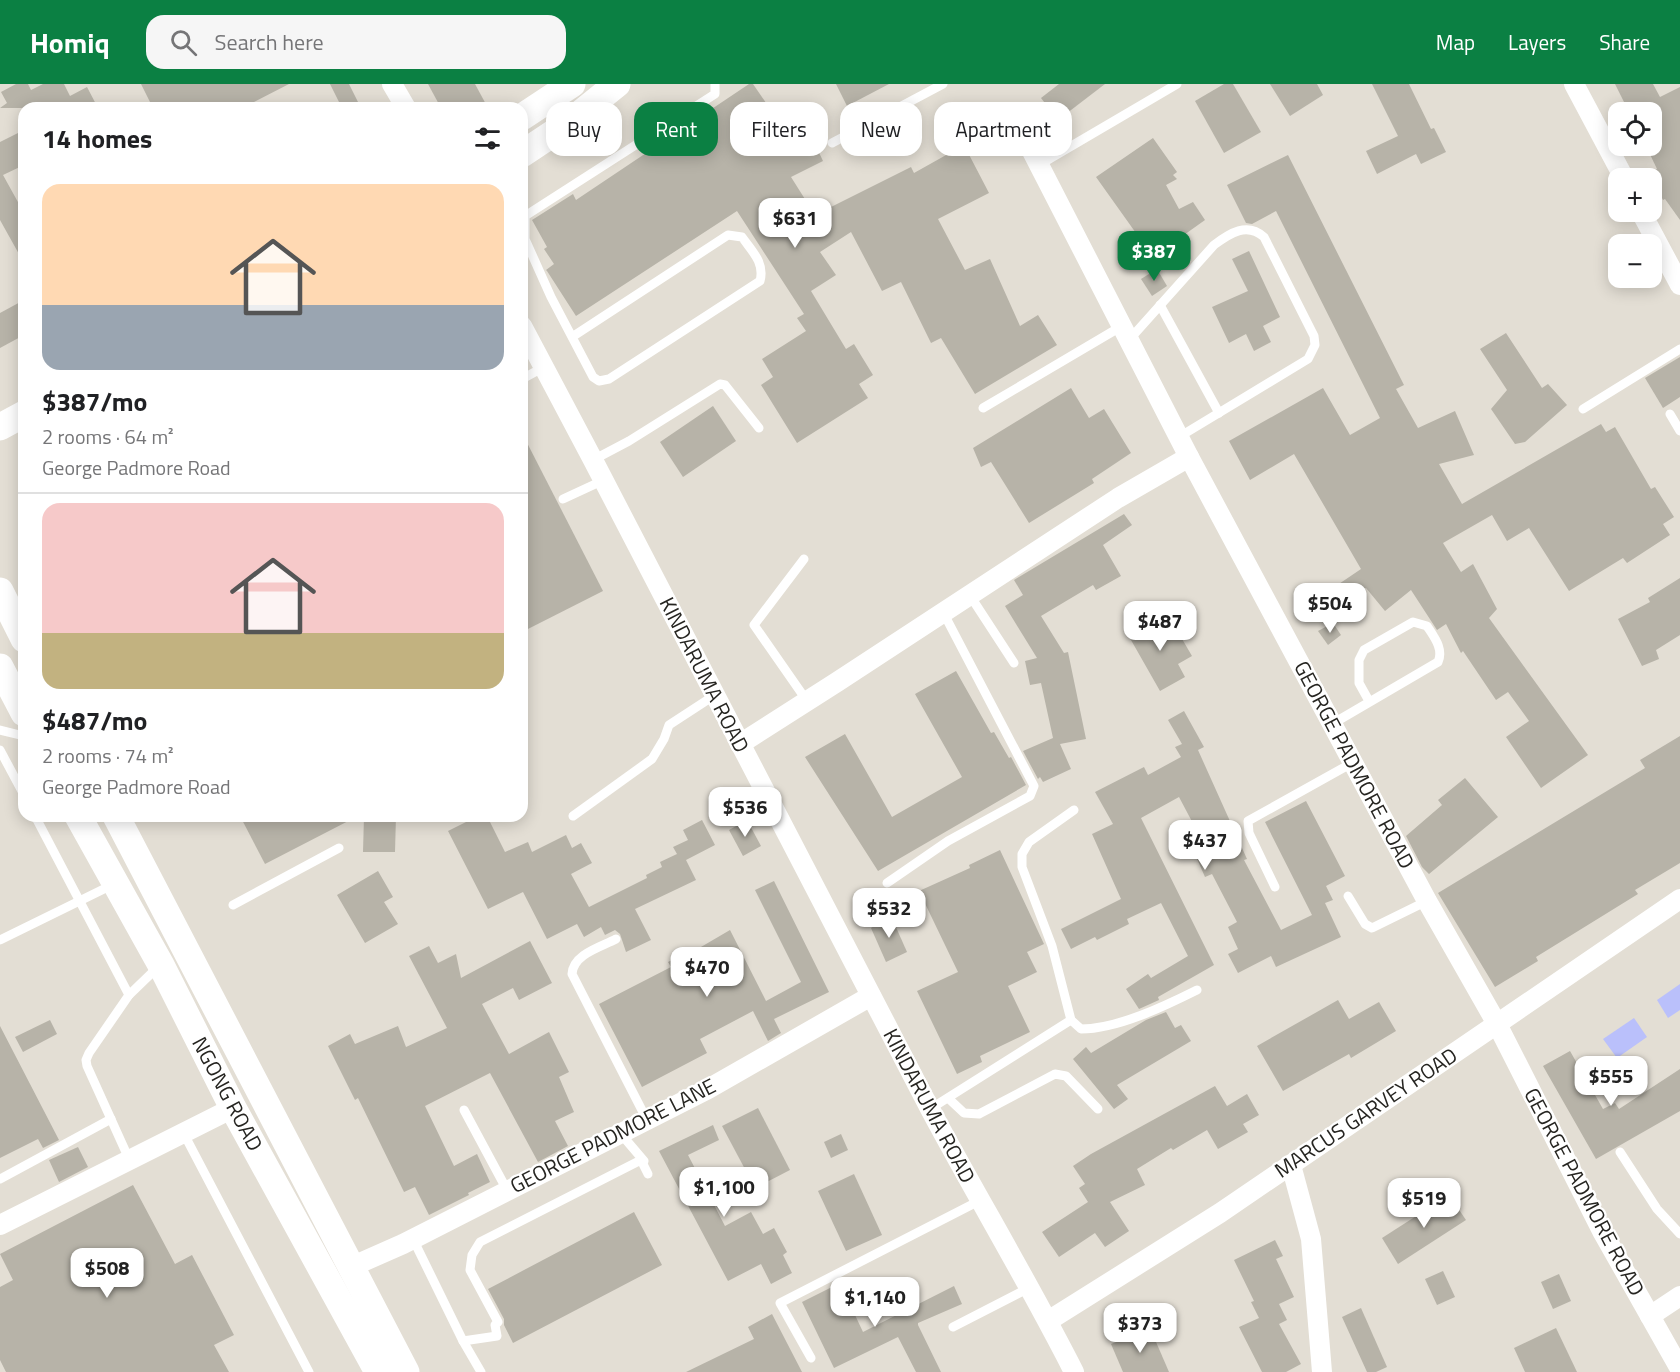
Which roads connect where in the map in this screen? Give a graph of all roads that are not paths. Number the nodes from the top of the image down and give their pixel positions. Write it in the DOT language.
graph roads {
  1 [pos="392,84"];
  2 [pos="572,84"];
  3 [pos="617,84"];
  4 [pos="716,84"];
  5 [pos="943,84"];
  6 [pos="1177,84"];
  7 [pos="1574,84"];
  8 [pos="402,102"];
  9 [pos="528,113"];
  10 [pos="832,143"];
  11 [pos="528,150"];
  12 [pos="1034,156"];
  13 [pos="1039,165"];
  14 [pos="1619,168"];
  15 [pos="528,214"];
  16 [pos="1646,222"];
  17 [pos="528,247"];
  18 [pos="1680,285"];
  19 [pos="1160,305"];
  20 [pos="1125,333"];
  21 [pos="528,337"];
  22 [pos="572,337"];
  23 [pos="1680,349"];
  24 [pos="544,368"];
  25 [pos="528,376"];
  26 [pos="983,408"];
  27 [pos="1583,409"];
  28 [pos="1219,413"];
  29 [pos="1670,414"];
  30 [pos="18,418"];
  31 [pos="0,428"];
  32 [pos="759,428"];
  33 [pos="1680,431"];
  34 [pos="1179,437"];
  35 [pos="1189,457"];
  36 [pos="593,460"];
  37 [pos="604,480"];
  38 [pos="563,499"];
  39 [pos="804,558"];
  40 [pos="0,591"];
  41 [pos="969,594"];
  42 [pos="943,612"];
  43 [pos="18,627"];
  44 [pos="1014,663"];
  45 [pos="0,667"];
  46 [pos="715,695"];
  47 [pos="807,701"];
  48 [pos="1369,701"];
  49 [pos="18,702"];
  50 [pos="1332,724"];
  51 [pos="0,730"];
  52 [pos="18,734"];
  53 [pos="740,744"];
  54 [pos="0,750"];
  55 [pos="1352,763"];
  56 [pos="18,784"];
  57 [pos="1074,810"];
  58 [pos="573,816"];
  59 [pos="38,822"];
  60 [pos="81,822"];
  61 [pos="119,822"];
  62 [pos="339,848"];
  63 [pos="887,883"];
  64 [pos="114,884"];
  65 [pos="1275,887"];
  66 [pos="1348,896"];
  67 [pos="1680,899"];
  68 [pos="81,901"];
  69 [pos="1427,901"];
  70 [pos="233,904"];
  71 [pos="616,939"];
  72 [pos="0,940"];
  73 [pos="160,965"];
  74 [pos="1197,990"];
  75 [pos="129,995"];
  76 [pos="871,996"];
  77 [pos="1071,1020"];
  78 [pos="1497,1024"];
  79 [pos="948,1098"];
  80 [pos="233,1108"];
  81 [pos="930,1109"];
  82 [pos="1098,1109"];
  83 [pos="464,1110"];
  84 [pos="111,1119"];
  85 [pos="647,1120"];
  86 [pos="184,1134"];
  87 [pos="621,1134"];
  88 [pos="1620,1152"];
  89 [pos="129,1159"];
  90 [pos="641,1160"];
  91 [pos="1291,1165"];
  92 [pos="648,1174"];
  93 [pos="0,1179"];
  94 [pos="507,1191"];
  95 [pos="979,1201"];
  96 [pos="0,1225"];
  97 [pos="1680,1234"];
  98 [pos="413,1239"];
  99 [pos="351,1267"];
  100 [pos="1029,1288"];
  101 [pos="1680,1296"];
  102 [pos="1650,1316"];
  103 [pos="1048,1320"];
  104 [pos="953,1327"];
  105 [pos="463,1341"];
  106 [pos="811,1358"];
  107 [pos="1680,1369"];
  108 [pos="309,1372"];
  109 [pos="378,1372"];
  110 [pos="406,1372"];
  111 [pos="481,1372"];
  112 [pos="1074,1372"];
  113 [pos="1322,1372"];
  1 -- 8 [label="street"];
  2 -- 9 [label="main road"];
  3 -- 11 [label="main road"];
  4 -- 15 [label="lane"];
  5 -- 10 [label="lane"];
  6 -- 13 [label="lane"];
  7 -- 14 [label="street"];
  12 -- 13 [label="street, GEORGE PADMORE ROAD"];
  13 -- 20 [label="street, GEORGE PADMORE ROAD"];
  16 -- 18 [label="street"];
  17 -- 22 [label="lane"];
  19 -- 20 [label="lane"];
  19 -- 28 [label="lane"];
  19 -- 28 [label="lane"];
  20 -- 26 [label="lane"];
  20 -- 34 [label="street, GEORGE PADMORE ROAD"];
  21 -- 24 [label="street, KINDARUMA ROAD"];
  22 -- 22 [label="lane"];
  23 -- 27 [label="lane"];
  24 -- 25 [label="lane"];
  24 -- 36 [label="street, KINDARUMA ROAD"];
  28 -- 34 [label="lane"];
  29 -- 33 [label="lane"];
  30 -- 31 [label="main road"];
  32 -- 36 [label="lane"];
  34 -- 35 [label="street, GEORGE PADMORE ROAD"];
  35 -- 41 [label="street"];
  35 -- 50 [label="street, GEORGE PADMORE ROAD"];
  36 -- 37 [label="street, KINDARUMA ROAD"];
  37 -- 38 [label="lane"];
  37 -- 46 [label="street, KINDARUMA ROAD"];
  39 -- 47 [label="lane"];
  40 -- 43 [label="main road"];
  41 -- 42 [label="street"];
  41 -- 44 [label="lane"];
  42 -- 47 [label="street"];
  42 -- 63 [label="lane"];
  45 -- 49 [label="main road"];
  46 -- 53 [label="street, KINDARUMA ROAD"];
  46 -- 58 [label="lane"];
  47 -- 53 [label="street"];
  48 -- 48 [label="lane"];
  48 -- 50 [label="lane"];
  50 -- 55 [label="street, GEORGE PADMORE ROAD"];
  51 -- 52 [label="lane"];
  53 -- 76 [label="street, KINDARUMA ROAD"];
  54 -- 56 [label="lane"];
  55 -- 65 [label="lane"];
  55 -- 69 [label="street, GEORGE PADMORE ROAD"];
  57 -- 77 [label="lane"];
  59 -- 68 [label="lane"];
  60 -- 64 [label="main road, NGONG ROAD"];
  61 -- 99 [label="main road, NGONG ROAD"];
  62 -- 70 [label="lane"];
  64 -- 68 [label="lane"];
  64 -- 73 [label="main road, NGONG ROAD"];
  66 -- 69 [label="lane"];
  67 -- 78 [label="street, MARCUS GARVEY ROAD"];
  68 -- 72 [label="lane"];
  68 -- 75 [label="lane"];
  69 -- 78 [label="street, GEORGE PADMORE ROAD"];
  71 -- 85 [label="lane"];
  73 -- 75 [label="lane"];
  73 -- 80 [label="main road, NGONG ROAD"];
  74 -- 77 [label="lane"];
  75 -- 84 [label="lane"];
  76 -- 81 [label="street, KINDARUMA ROAD"];
  76 -- 85 [label="street, GEORGE PADMORE LANE"];
  77 -- 79 [label="lane"];
  78 -- 91 [label="street, MARCUS GARVEY ROAD"];
  78 -- 102 [label="street, GEORGE PADMORE ROAD"];
  79 -- 81 [label="lane"];
  79 -- 82 [label="lane"];
  80 -- 86 [label="street"];
  80 -- 109 [label="main road, NGONG ROAD"];
  81 -- 95 [label="street, KINDARUMA ROAD"];
  83 -- 94 [label="lane"];
  84 -- 89 [label="lane"];
  84 -- 93 [label="lane"];
  85 -- 87 [label="street, GEORGE PADMORE LANE"];
  86 -- 89 [label="street"];
  86 -- 108 [label="lane"];
  87 -- 90 [label="lane"];
  87 -- 94 [label="street, GEORGE PADMORE LANE"];
  88 -- 97 [label="lane"];
  89 -- 96 [label="street"];
  90 -- 92 [label="lane"];
  90 -- 105 [label="lane"];
  91 -- 103 [label="street, MARCUS GARVEY ROAD"];
  91 -- 113 [label="street"];
  94 -- 98 [label="street, GEORGE PADMORE LANE"];
  95 -- 100 [label="street, KINDARUMA ROAD"];
  95 -- 106 [label="lane"];
  98 -- 99 [label="street, GEORGE PADMORE LANE"];
  98 -- 105 [label="lane"];
  99 -- 110 [label="main road, NGONG ROAD"];
  100 -- 103 [label="street, KINDARUMA ROAD"];
  100 -- 104 [label="lane"];
  101 -- 102 [label="street"];
  102 -- 107 [label="street, GEORGE PADMORE ROAD"];
  103 -- 112 [label="street, KINDARUMA ROAD"];
  105 -- 111 [label="lane"];
}
